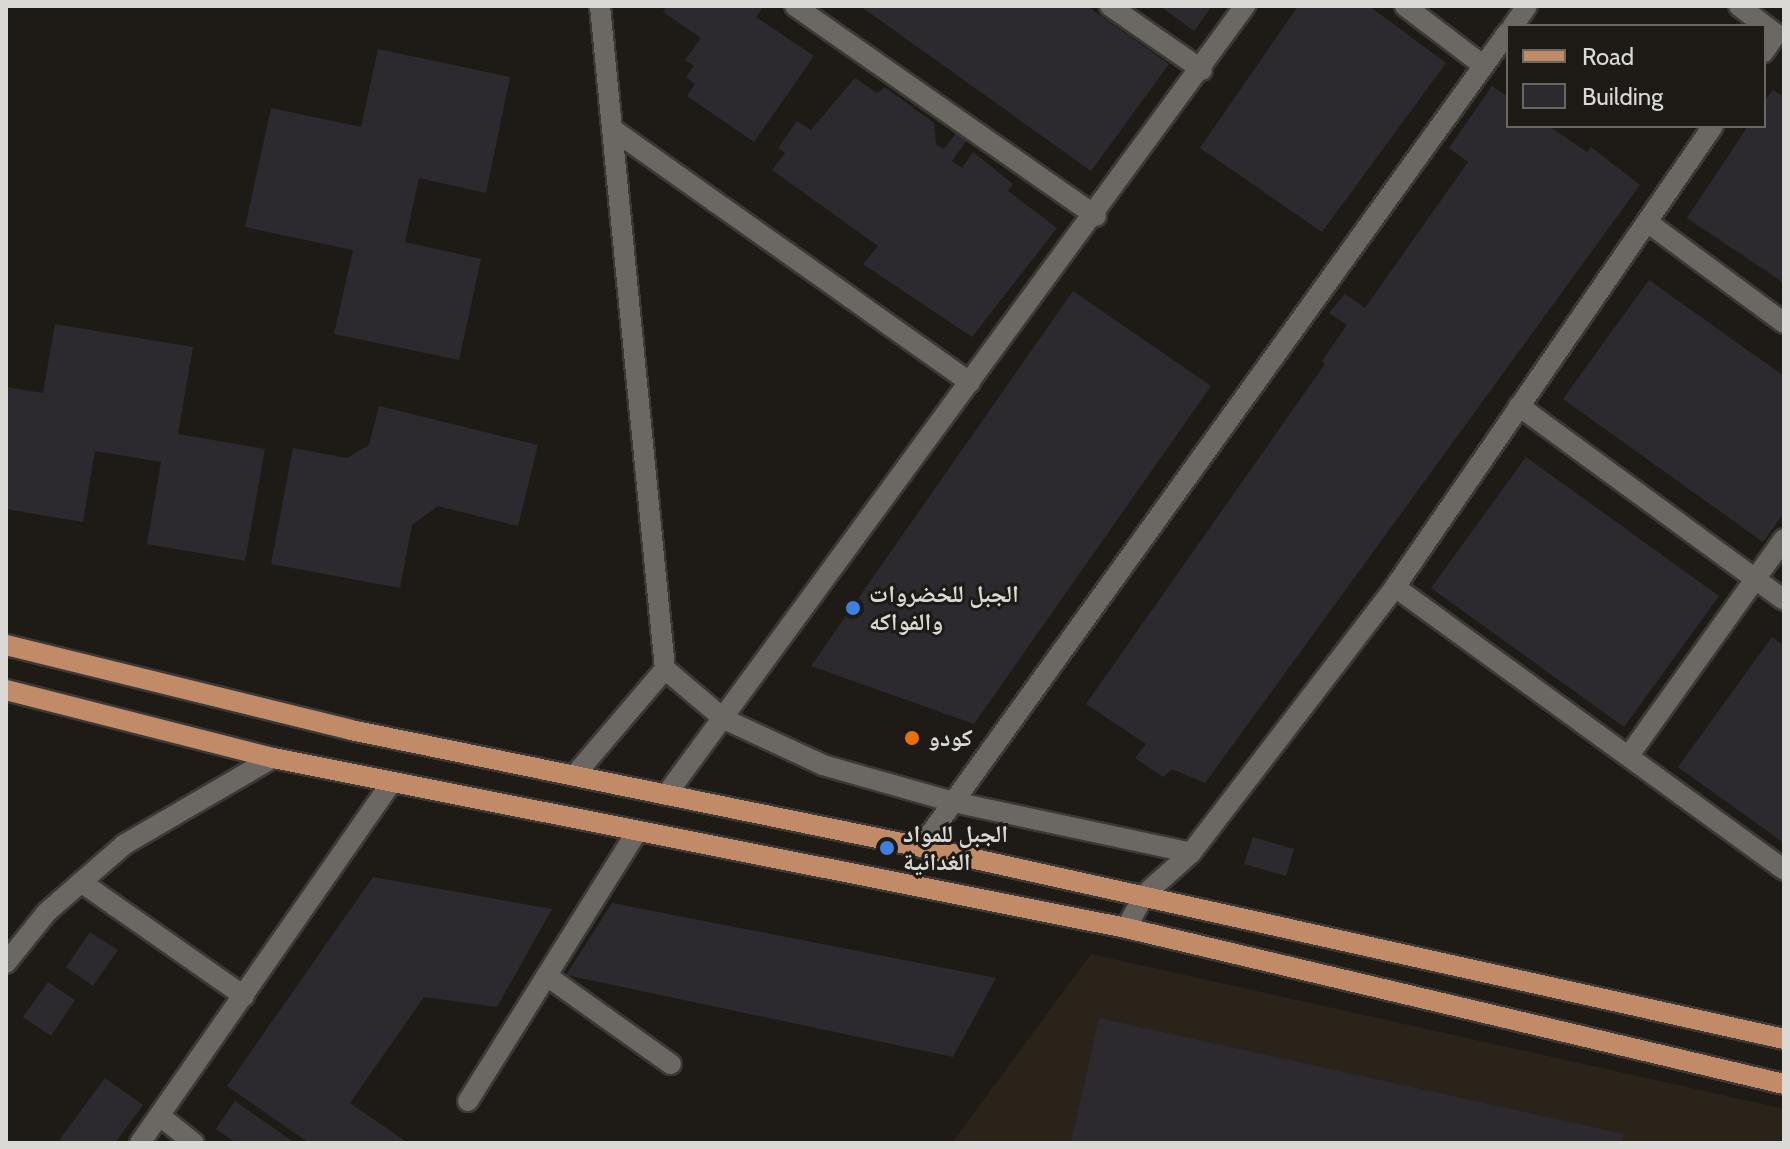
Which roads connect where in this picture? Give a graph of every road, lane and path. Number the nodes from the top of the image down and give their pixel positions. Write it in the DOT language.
graph roads {
  1 [pos="600,6"];
  2 [pos="795,6"];
  3 [pos="1110,6"];
  4 [pos="1245,6"];
  5 [pos="1405,6"];
  6 [pos="1527,6"];
  7 [pos="1739,6"];
  8 [pos="1514,24"];
  9 [pos="1763,24"];
  10 [pos="1506,35"];
  11 [pos="1484,66"];
  12 [pos="1202,70"];
  13 [pos="1712,128"];
  14 [pos="615,131"];
  15 [pos="1096,216"];
  16 [pos="1647,222"];
  17 [pos="1784,323"];
  18 [pos="970,382"];
  19 [pos="1519,406"];
  20 [pos="1784,539"];
  21 [pos="1755,579"];
  22 [pos="1395,587"];
  23 [pos="1784,600"];
  24 [pos="6,645"];
  25 [pos="665,669"];
  26 [pos="6,690"];
  27 [pos="724,719"];
  28 [pos="1630,754"];
  29 [pos="273,758"];
  30 [pos="574,776"];
  31 [pos="392,782"];
  32 [pos="666,795"];
  33 [pos="954,802"];
  34 [pos="637,832"];
  35 [pos="921,847"];
  36 [pos="1191,853"];
  37 [pos="1784,870"];
  38 [pos="81,882"];
  39 [pos="1144,895"];
  40 [pos="1126,928"];
  41 [pos="6,963"];
  42 [pos="547,976"];
  43 [pos="244,996"];
  44 [pos="1784,1039"];
  45 [pos="671,1064"];
  46 [pos="1784,1084"];
  47 [pos="468,1101"];
  48 [pos="160,1116"];
  49 [pos="140,1143"];
  50 [pos="194,1143"];
  1 -- 14 [label="street"];
  2 -- 15 [label="street"];
  3 -- 12 [label="street"];
  4 -- 12 [label="street"];
  5 -- 11 [label="street"];
  6 -- 8 [label="street"];
  7 -- 9 [label="street"];
  10 -- 11 [label="street"];
  11 -- 33 [label="street"];
  12 -- 15 [label="street"];
  13 -- 16 [label="street"];
  14 -- 18 [label="street"];
  14 -- 25 [label="street"];
  15 -- 18 [label="street"];
  16 -- 17 [label="street"];
  16 -- 19 [label="street"];
  18 -- 27 [label="street"];
  19 -- 21 [label="street"];
  19 -- 22 [label="street"];
  20 -- 21 [label="street"];
  21 -- 23 [label="street"];
  21 -- 28 [label="street"];
  22 -- 28 [label="street"];
  22 -- 36 [label="street"];
  24 -- 30 [label="main road"];
  25 -- 27 [label="street"];
  25 -- 30 [label="street"];
  26 -- 29 [label="main road"];
  27 -- 32 [label="street"];
  27 -- 33 [label="street"];
  28 -- 37 [label="street"];
  29 -- 31 [label="main road"];
  29 -- 38 [label="street"];
  30 -- 32 [label="main road"];
  31 -- 34 [label="main road"];
  31 -- 43 [label="street"];
  32 -- 35 [label="main road"];
  33 -- 35 [label="street"];
  33 -- 36 [label="street"];
  34 -- 40 [label="main road"];
  34 -- 42 [label="street"];
  35 -- 39 [label="main road"];
  36 -- 39 [label="street"];
  38 -- 41 [label="street"];
  38 -- 43 [label="street"];
  39 -- 40 [label="street"];
  39 -- 44 [label="main road"];
  40 -- 46 [label="main road"];
  42 -- 45 [label="street"];
  42 -- 47 [label="street"];
  43 -- 48 [label="street"];
  48 -- 49 [label="street"];
  48 -- 50 [label="street"];
}
